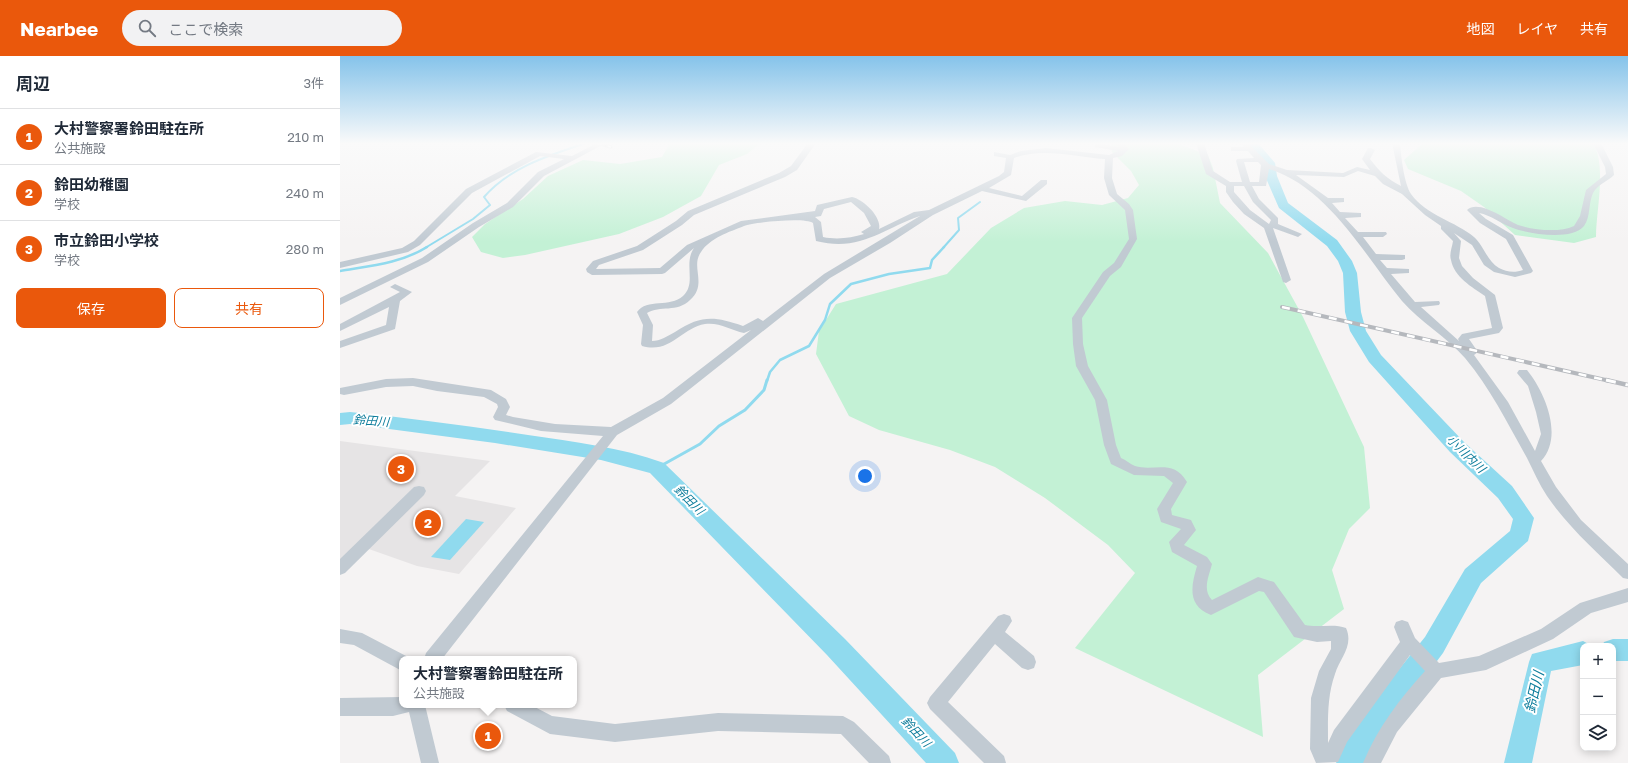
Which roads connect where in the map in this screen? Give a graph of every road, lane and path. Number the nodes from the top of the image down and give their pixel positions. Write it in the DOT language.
graph roads {
  1 [pos="497,176"];
  2 [pos="539,176"];
  3 [pos="780,176"];
  4 [pos="1004,176"];
  5 [pos="1108,176"];
  6 [pos="1215,176"];
  7 [pos="1243,176"];
  8 [pos="1264,176"];
  9 [pos="1292,176"];
  10 [pos="1380,176"];
  11 [pos="1404,176"];
  12 [pos="1609,176"];
  13 [pos="1044,182"];
  14 [pos="1245,184"];
  15 [pos="1230,185"];
  16 [pos="981,188"];
  17 [pos="1406,194"];
  18 [pos="1341,200"];
  19 [pos="1326,201"];
  20 [pos="1431,208"];
  21 [pos="909,209"];
  22 [pos="930,213"];
  23 [pos="1339,215"];
  24 [pos="1358,215"];
  25 [pos="799,217"];
  26 [pos="1270,226"];
  27 [pos="1448,226"];
  28 [pos="876,227"];
  29 [pos="1298,234"];
  30 [pos="1383,234"];
  31 [pos="1356,235"];
  32 [pos="854,240"];
  33 [pos="705,241"];
  34 [pos="1373,257"];
  35 [pos="1402,257"];
  36 [pos="340,265"];
  37 [pos="1384,271"];
  38 [pos="1406,271"];
  39 [pos="1286,280"];
  40 [pos="395,288"];
  41 [pos="395,300"];
  42 [pos="340,302"];
  43 [pos="1434,303"];
  44 [pos="1413,305"];
  45 [pos="774,317"];
  46 [pos="340,328"];
  47 [pos="340,345"];
  48 [pos="1480,371"];
  49 [pos="1523,373"];
  50 [pos="344,391"];
  51 [pos="610,435"];
  52 [pos="1534,460"];
  53 [pos="419,491"];
  54 [pos="340,569"];
  55 [pos="1628,573"];
  56 [pos="1628,594"];
  57 [pos="1402,627"];
  58 [pos="340,636"];
  59 [pos="1409,643"];
  60 [pos="434,656"];
  61 [pos="399,661"];
  62 [pos="1028,662"];
  63 [pos="1434,669"];
  64 [pos="399,706"];
  65 [pos="341,708"];
  66 [pos="417,708"];
  67 [pos="519,708"];
  68 [pos="1326,762"];
  69 [pos="430,763"];
  70 [pos="882,763"];
  71 [pos="997,763"];
  72 [pos="1372,763"];
  1 -- 36 [label="street"];
  2 -- 42 [label="street"];
  3 -- 33 [label="street"];
  4 -- 16 [label="street"];
  5 -- 68 [label="street"];
  6 -- 15 [label="street"];
  7 -- 14 [label="street"];
  8 -- 14 [label="street"];
  9 -- 19 [label="street"];
  10 -- 17 [label="street"];
  11 -- 17 [label="street"];
  12 -- 27 [label="street"];
  13 -- 16 [label="street"];
  14 -- 15 [label="street"];
  14 -- 26 [label="street"];
  15 -- 26 [label="street"];
  16 -- 22 [label="street"];
  17 -- 27 [label="street"];
  18 -- 19 [label="street"];
  19 -- 23 [label="street"];
  20 -- 27 [label="street"];
  21 -- 28 [label="street"];
  22 -- 32 [label="street"];
  22 -- 45 [label="street"];
  23 -- 24 [label="street"];
  23 -- 31 [label="street"];
  25 -- 28 [label="street"];
  25 -- 32 [label="street"];
  25 -- 33 [label="street"];
  26 -- 29 [label="street"];
  26 -- 39 [label="street"];
  27 -- 48 [label="street"];
  28 -- 32 [label="street"];
  30 -- 31 [label="street"];
  31 -- 34 [label="street"];
  33 -- 45 [label="street"];
  34 -- 35 [label="street"];
  34 -- 37 [label="street"];
  37 -- 38 [label="street"];
  37 -- 44 [label="street"];
  40 -- 41 [label="street"];
  41 -- 46 [label="street"];
  41 -- 47 [label="street"];
  43 -- 44 [label="street"];
  44 -- 48 [label="street"];
  45 -- 51 [label="street"];
  48 -- 52 [label="street"];
  49 -- 52 [label="street"];
  50 -- 51 [label="street"];
  51 -- 60 [label="street"];
  52 -- 55 [label="street"];
  53 -- 54 [label="street"];
  56 -- 63 [label="street"];
  57 -- 59 [label="street"];
  58 -- 61 [label="street"];
  59 -- 63 [label="street"];
  59 -- 68 [label="street"];
  62 -- 71 [label="street"];
  63 -- 72 [label="street"];
  64 -- 65 [label="street"];
  66 -- 69 [label="street"];
  67 -- 70 [label="street"];
}
